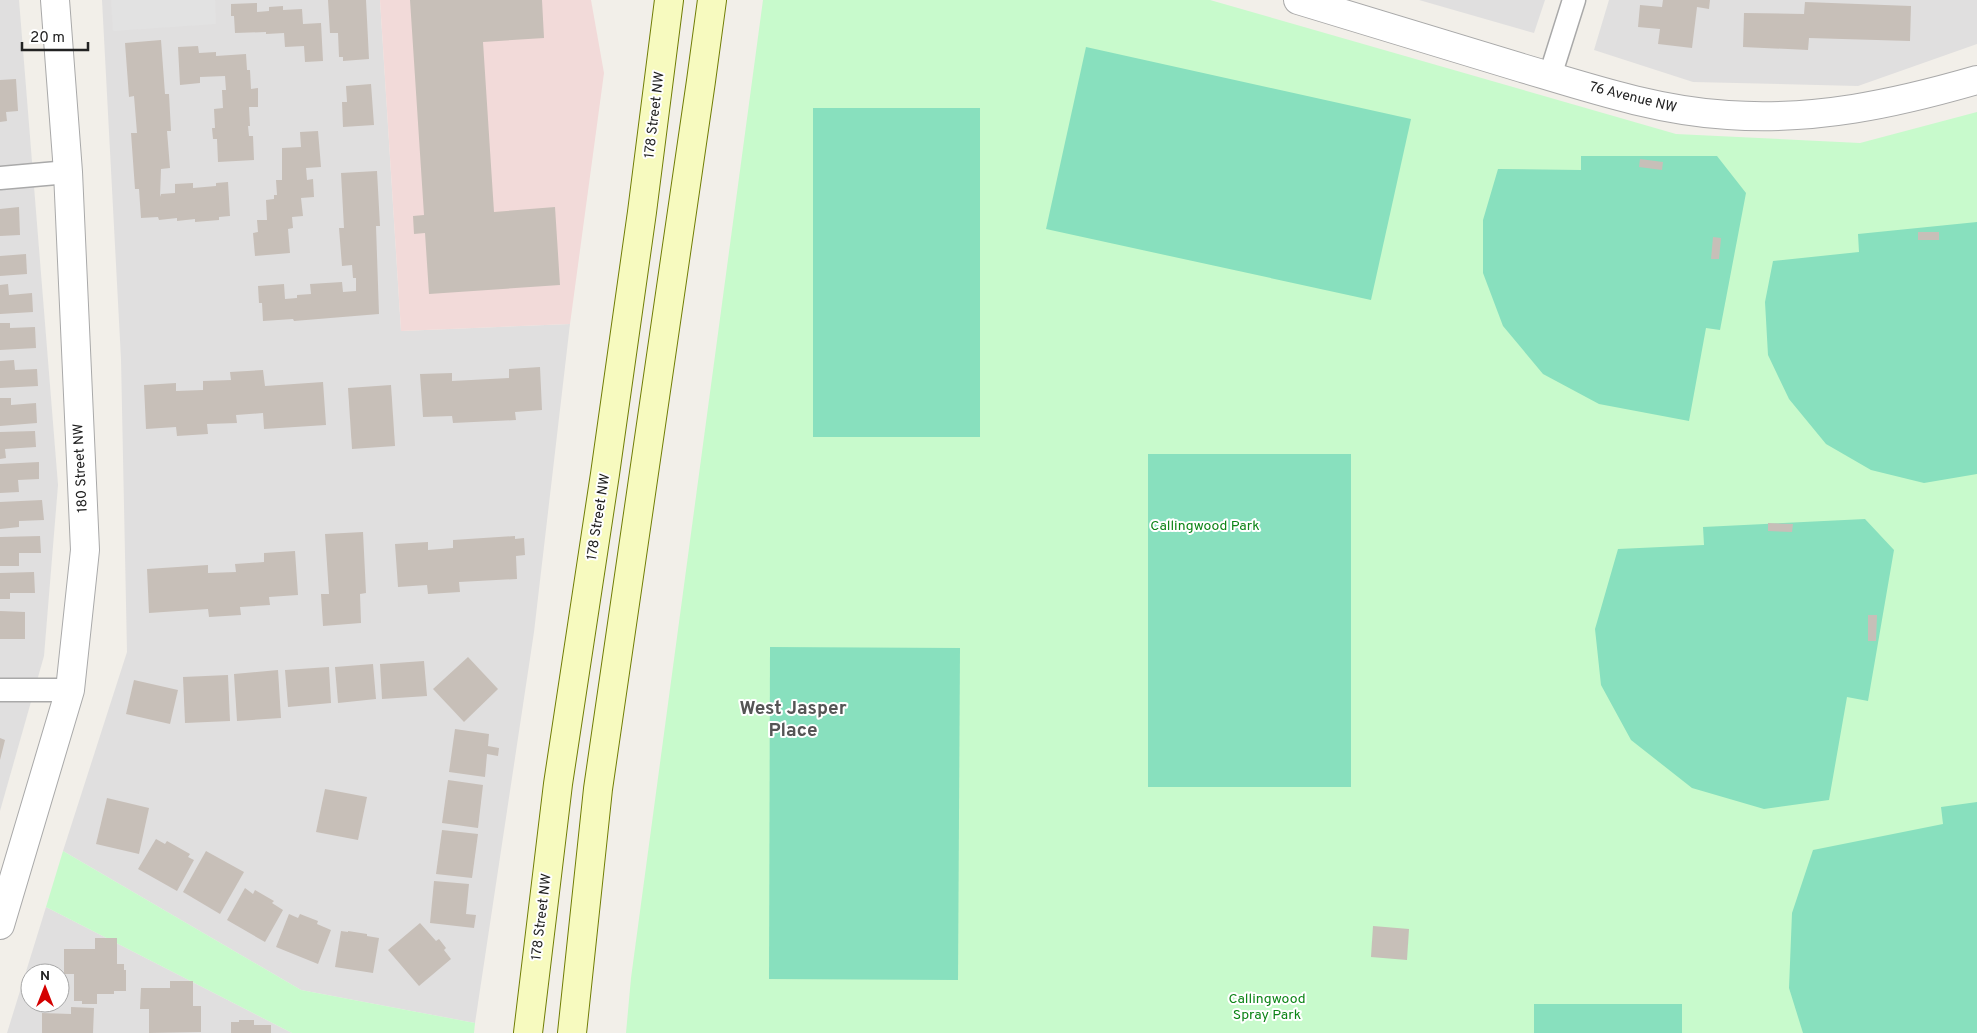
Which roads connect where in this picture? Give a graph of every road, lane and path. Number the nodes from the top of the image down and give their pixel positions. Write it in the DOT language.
graph roads {
  1 [pos="55,0"];
  2 [pos="669,0"];
  3 [pos="712,0"];
  4 [pos="1298,0"];
  5 [pos="1574,0"];
  6 [pos="1550,76"];
  7 [pos="1977,80"];
  8 [pos="68,172"];
  9 [pos="0,178"];
  10 [pos="0,690"];
  11 [pos="70,690"];
  12 [pos="558,784"];
  13 [pos="598,789"];
  14 [pos="0,925"];
  15 [pos="528,1033"];
  16 [pos="572,1033"];
  1 -- 8 [label="street, 180 Street NW"];
  2 -- 12 [label="main road, 178 Street NW"];
  3 -- 13 [label="main road"];
  4 -- 6 [label="street, 76 Avenue NW"];
  5 -- 6 [label="street"];
  6 -- 7 [label="street, 76 Avenue NW"];
  8 -- 9 [label="street"];
  8 -- 11 [label="street, 180 Street NW"];
  10 -- 11 [label="street"];
  11 -- 14 [label="street, 180 Street NW"];
  12 -- 13 [label="main road"];
  12 -- 15 [label="main road, 178 Street NW"];
  13 -- 16 [label="main road"];
}
